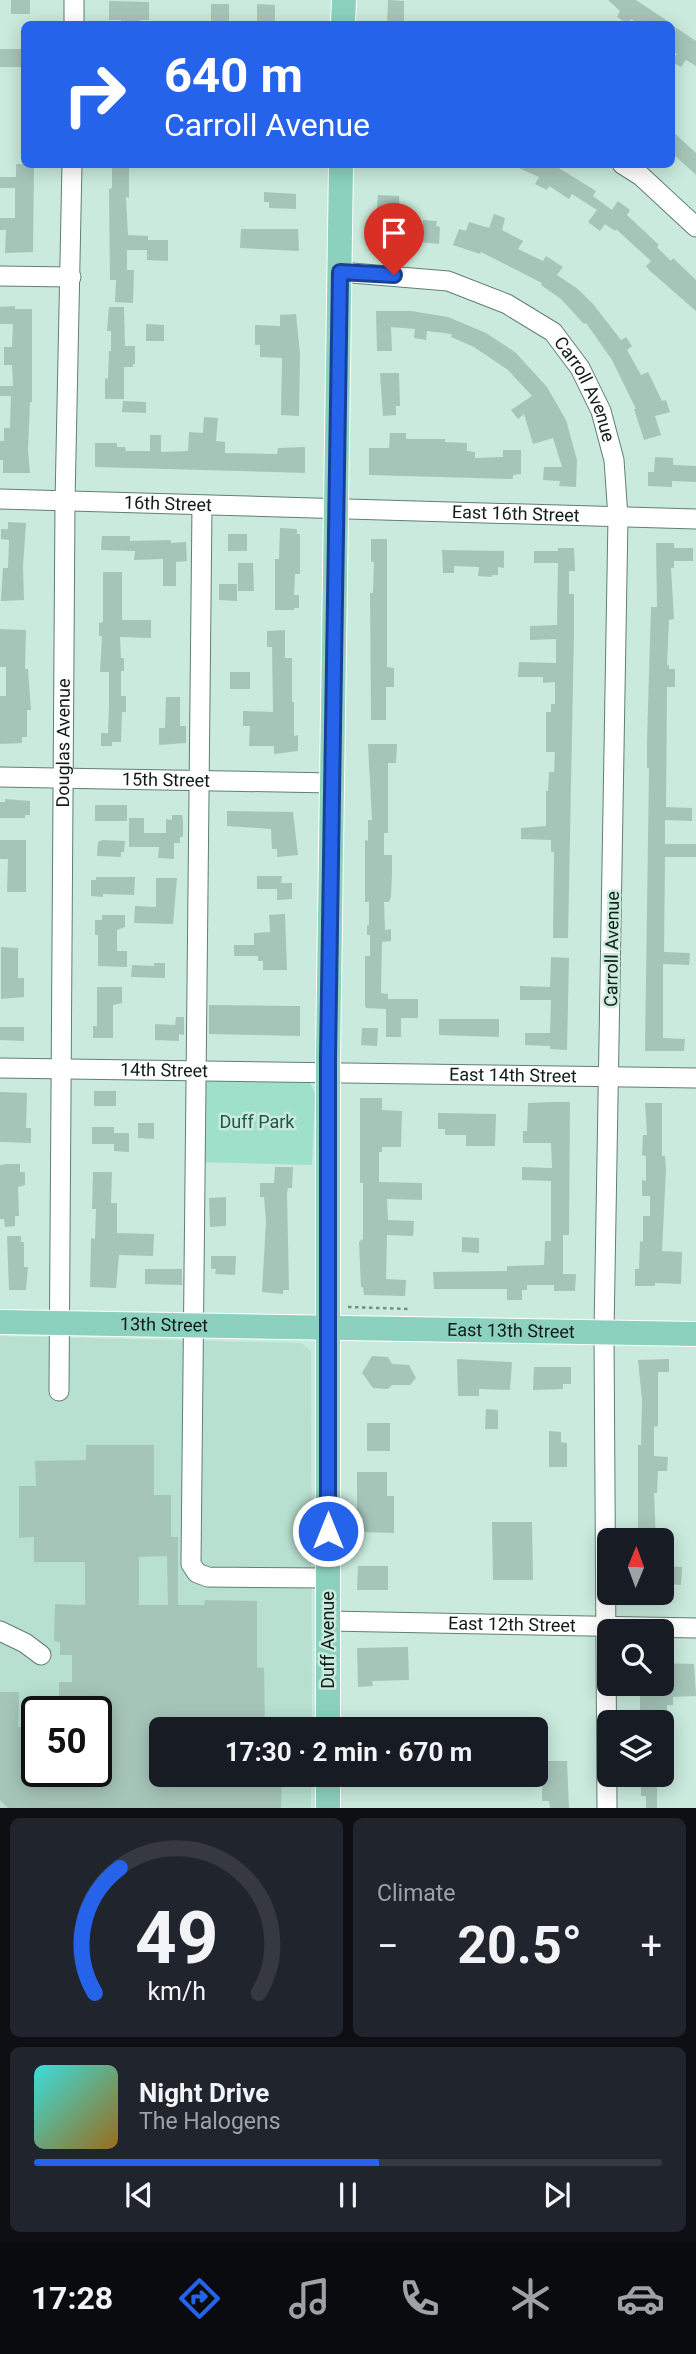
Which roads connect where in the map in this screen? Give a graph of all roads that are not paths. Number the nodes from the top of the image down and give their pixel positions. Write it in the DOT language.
graph roads {
  1 [pos="74,0"];
  2 [pos="344,0"];
  3 [pos="74,21"];
  4 [pos="343,21"];
  5 [pos="72,168"];
  6 [pos="341,168"];
  7 [pos="628,168"];
  8 [pos="696,228"];
  9 [pos="340,272"];
  10 [pos="0,276"];
  11 [pos="71,277"];
  12 [pos="0,499"];
  13 [pos="65,502"];
  14 [pos="202,506"];
  15 [pos="336,509"];
  16 [pos="618,517"];
  17 [pos="696,519"];
  18 [pos="0,777"];
  19 [pos="65,778"];
  20 [pos="198,781"];
  21 [pos="332,783"];
  22 [pos="0,1068"];
  23 [pos="62,1069"];
  24 [pos="195,1070"];
  25 [pos="328,1072"];
  26 [pos="610,1077"];
  27 [pos="696,1077"];
  28 [pos="0,1322"];
  29 [pos="60,1323"];
  30 [pos="194,1324"];
  31 [pos="328,1326"];
  32 [pos="604,1332"];
  33 [pos="696,1334"];
  34 [pos="59,1391"];
  35 [pos="328,1578"];
  36 [pos="606,1619"];
  37 [pos="328,1620"];
  38 [pos="597,1626"];
  39 [pos="674,1628"];
  40 [pos="696,1628"];
  41 [pos="0,1631"];
  42 [pos="41,1655"];
  43 [pos="606,1696"];
  44 [pos="328,1717"];
  45 [pos="328,1787"];
  46 [pos="328,1808"];
  47 [pos="607,1808"];
  1 -- 3 [label="street"];
  2 -- 4 [label="main road"];
  5 -- 11 [label="street, Douglas Avenue"];
  6 -- 9 [label="main road, Duff Avenue"];
  7 -- 8 [label="street"];
  9 -- 15 [label="main road, Duff Avenue"];
  9 -- 16 [label="street, Carroll Avenue"];
  10 -- 11 [label="street"];
  11 -- 13 [label="street, Douglas Avenue"];
  12 -- 13 [label="street, 16th Street"];
  13 -- 14 [label="street, 16th Street"];
  13 -- 19 [label="street, Douglas Avenue"];
  14 -- 15 [label="street, 16th Street"];
  14 -- 20 [label="street"];
  15 -- 16 [label="street, East 16th Street"];
  15 -- 21 [label="main road, Duff Avenue"];
  16 -- 17 [label="street, East 16th Street"];
  16 -- 26 [label="street, Carroll Avenue"];
  18 -- 19 [label="street, 15th Street"];
  19 -- 20 [label="street, 15th Street"];
  19 -- 23 [label="street, Douglas Avenue"];
  20 -- 21 [label="street, 15th Street"];
  20 -- 24 [label="street"];
  21 -- 25 [label="main road, Duff Avenue"];
  22 -- 23 [label="street, 14th Street"];
  23 -- 24 [label="street, 14th Street"];
  23 -- 29 [label="street, Douglas Avenue"];
  24 -- 25 [label="street, 14th Street"];
  24 -- 30 [label="street"];
  25 -- 26 [label="street, East 14th Street"];
  25 -- 31 [label="main road, Duff Avenue"];
  26 -- 27 [label="street, East 14th Street"];
  26 -- 32 [label="street, Carroll Avenue"];
  28 -- 29 [label="main road, 13th Street"];
  29 -- 30 [label="main road, 13th Street"];
  29 -- 34 [label="street, Douglas Avenue"];
  30 -- 31 [label="main road, 13th Street"];
  30 -- 35 [label="street"];
  31 -- 32 [label="main road, East 13th Street"];
  31 -- 35 [label="main road, Duff Avenue"];
  32 -- 33 [label="main road, East 13th Street"];
  32 -- 36 [label="street, Carroll Avenue"];
  35 -- 37 [label="main road, Duff Avenue"];
  37 -- 38 [label="street, East 12th Street"];
  37 -- 44 [label="main road, Duff Avenue"];
  39 -- 40 [label="street, East 12th Street"];
  41 -- 42 [label="street"];
  43 -- 47 [label="street, Carroll Avenue"];
  45 -- 46 [label="main road"];
}
